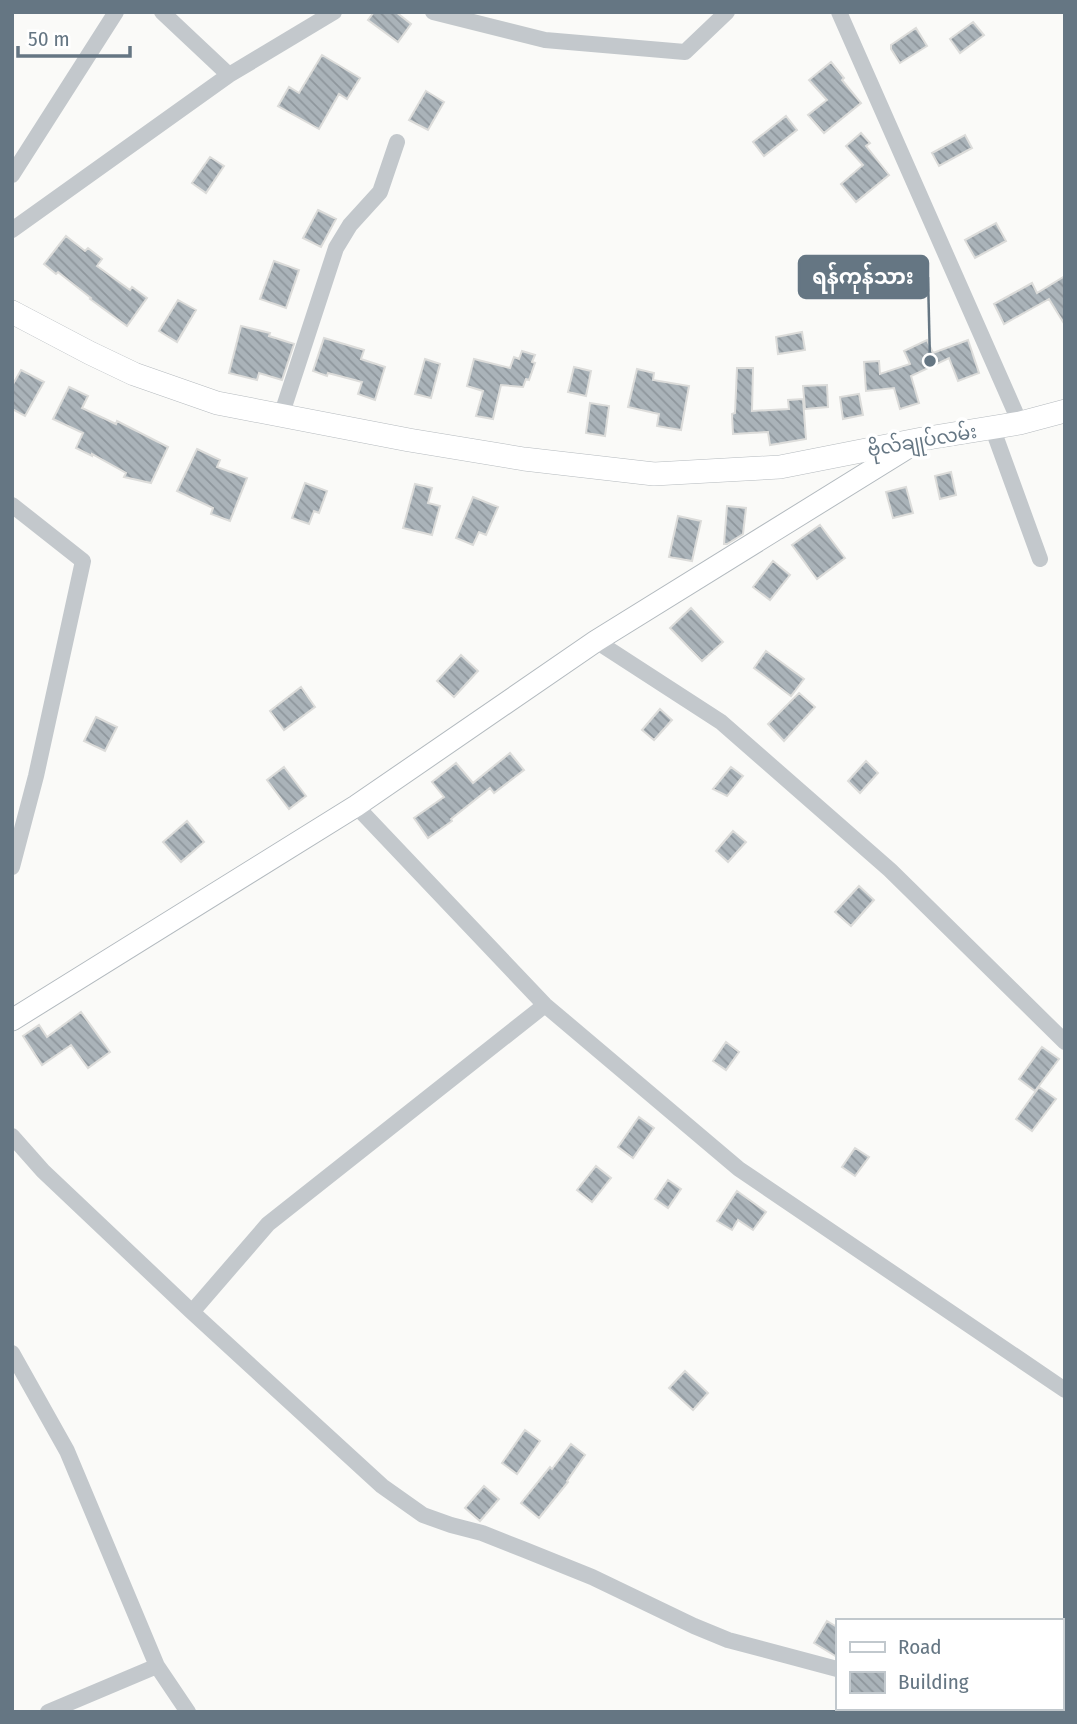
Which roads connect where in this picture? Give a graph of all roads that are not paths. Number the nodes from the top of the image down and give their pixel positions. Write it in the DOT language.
graph roads {
  1 [pos="116,12"];
  2 [pos="162,12"];
  3 [pos="334,12"];
  4 [pos="433,12"];
  5 [pos="727,12"];
  6 [pos="839,12"];
  7 [pos="229,75"];
  8 [pos="397,142"];
  9 [pos="12,175"];
  10 [pos="12,230"];
  11 [pos="12,312"];
  12 [pos="1065,411"];
  13 [pos="281,416"];
  14 [pos="1020,422"];
  15 [pos="992,427"];
  16 [pos="922,439"];
  17 [pos="12,505"];
  18 [pos="1040,559"];
  19 [pos="596,641"];
  20 [pos="356,806"];
  21 [pos="12,867"];
  22 [pos="545,1005"];
  23 [pos="12,1020"];
  24 [pos="1065,1042"];
  25 [pos="12,1136"];
  26 [pos="191,1312"];
  27 [pos="12,1353"];
  28 [pos="17,1376"];
  29 [pos="1065,1390"];
  30 [pos="157,1666"];
  31 [pos="836,1669"];
  32 [pos="48,1712"];
  33 [pos="188,1712"];
  1 -- 9 [label="street"];
  2 -- 7 [label="street"];
  3 -- 7 [label="street"];
  4 -- 5 [label="street"];
  6 -- 14 [label="street"];
  7 -- 10 [label="street"];
  8 -- 13 [label="street"];
  11 -- 13 [label="main road, ဗိုလ်ချုပ်လမ်း"];
  12 -- 14 [label="main road, ဗိုလ်ချုပ်လမ်း"];
  13 -- 16 [label="main road, ဗိုလ်ချုပ်လမ်း"];
  14 -- 15 [label="main road, ဗိုလ်ချုပ်လမ်း"];
  15 -- 16 [label="main road, ဗိုလ်ချုပ်လမ်း"];
  15 -- 18 [label="street"];
  16 -- 19 [label="street"];
  17 -- 21 [label="street"];
  19 -- 20 [label="street"];
  19 -- 24 [label="street"];
  20 -- 22 [label="street"];
  20 -- 23 [label="street"];
  22 -- 26 [label="street"];
  22 -- 29 [label="street"];
  25 -- 26 [label="street"];
  26 -- 31 [label="street"];
  27 -- 28 [label="street"];
  28 -- 30 [label="street"];
  30 -- 32 [label="street"];
  30 -- 33 [label="street"];
}
